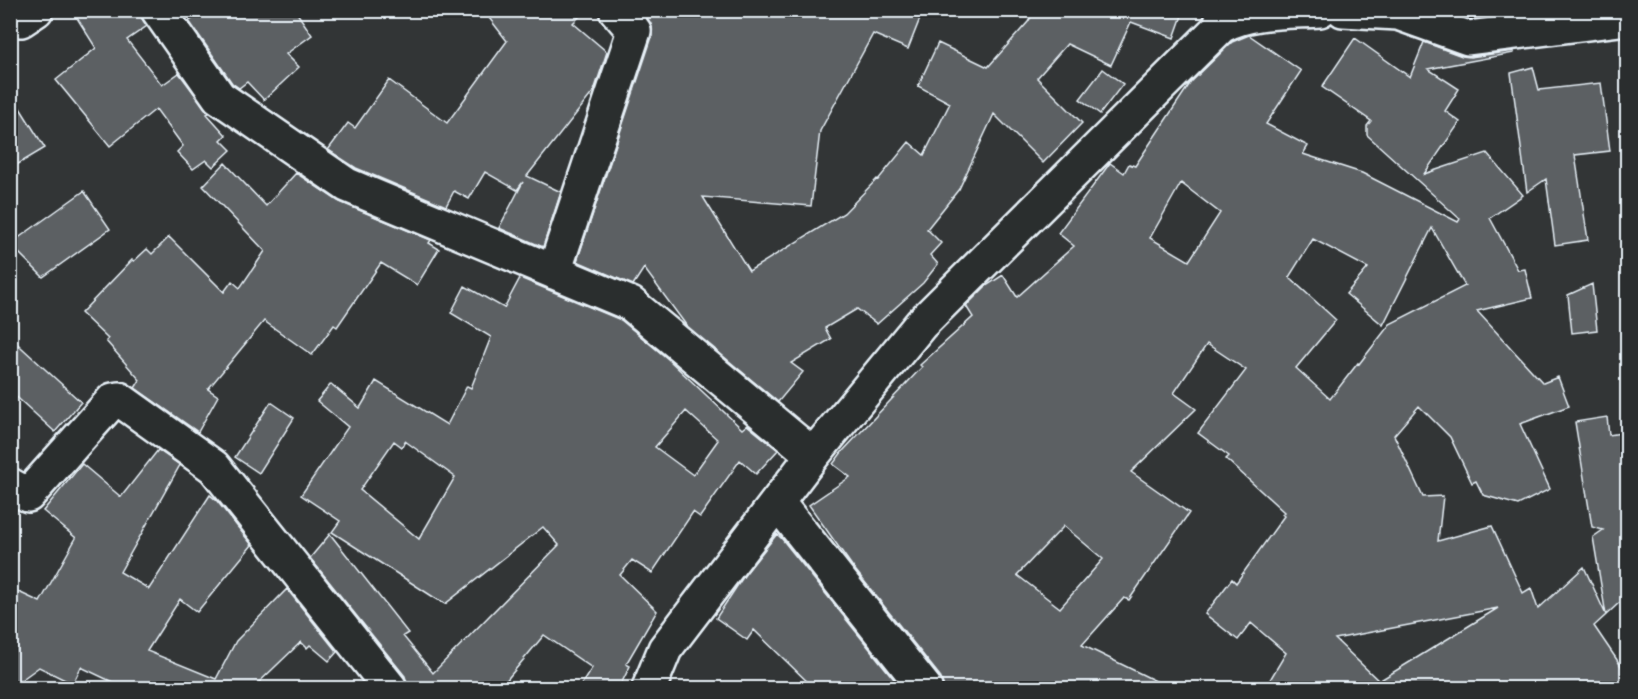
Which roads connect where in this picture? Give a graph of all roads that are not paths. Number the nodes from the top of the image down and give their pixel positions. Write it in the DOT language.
graph roads {
  1 [pos="158,10"];
  2 [pos="616,10"];
  3 [pos="1320,10"];
  4 [pos="1344,10"];
  5 [pos="1222,18"];
  6 [pos="1628,18"];
  7 [pos="554,272"];
  8 [pos="813,455"];
  9 [pos="10,485"];
  10 [pos="777,502"];
  11 [pos="390,688"];
  12 [pos="649,688"];
  13 [pos="925,688"];
  1 -- 7 [label="street"];
  2 -- 7 [label="street"];
  3 -- 5 [label="street"];
  4 -- 6 [label="street"];
  5 -- 8 [label="street"];
  7 -- 8 [label="street"];
  8 -- 10 [label="street"];
  9 -- 11 [label="street"];
  10 -- 12 [label="street"];
  10 -- 13 [label="street"];
}
